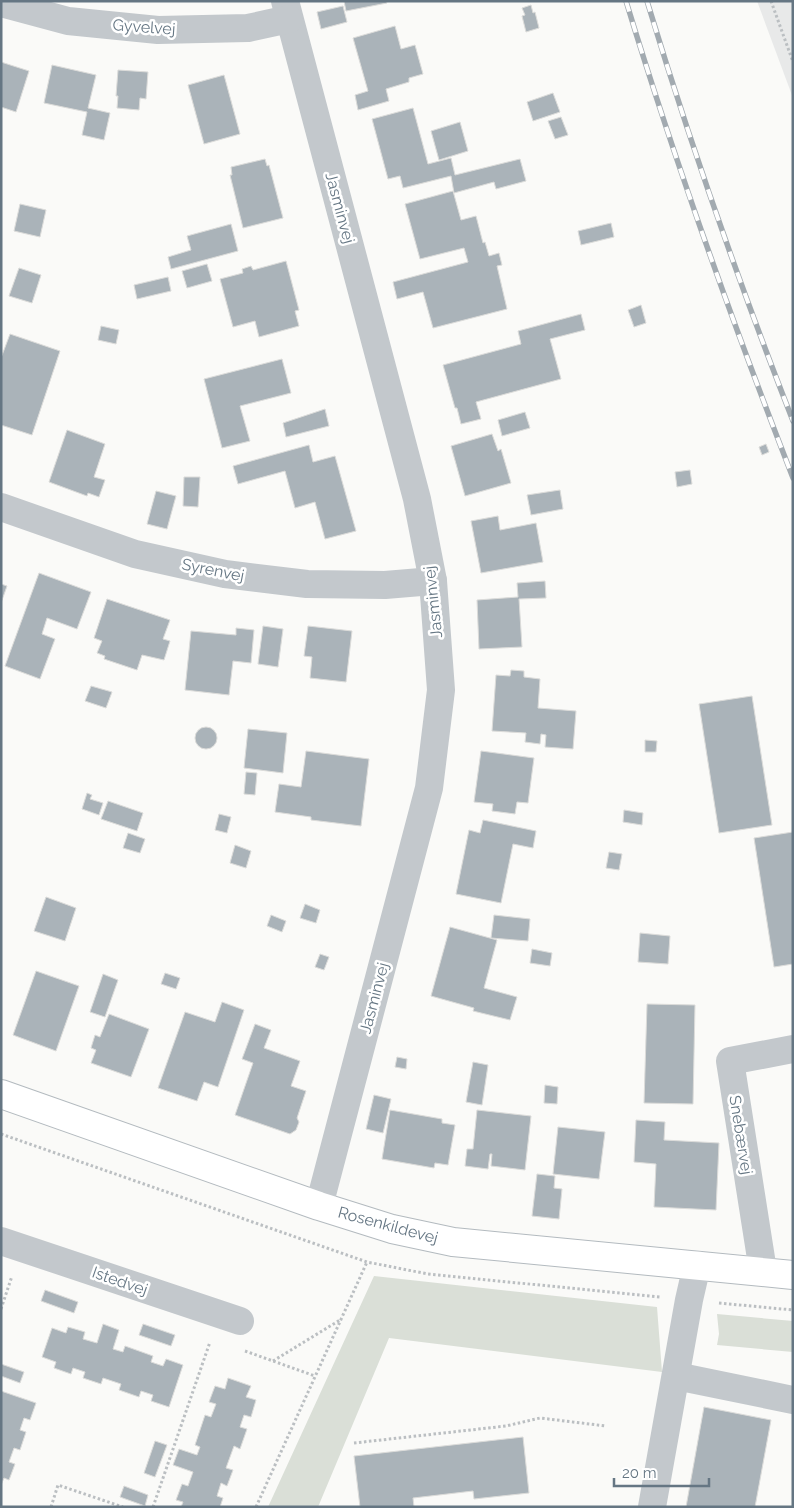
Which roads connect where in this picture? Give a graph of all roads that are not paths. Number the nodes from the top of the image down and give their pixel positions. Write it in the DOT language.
graph roads {
  1 [pos="1,3"];
  2 [pos="287,10"];
  3 [pos="1,507"];
  4 [pos="433,581"];
  5 [pos="793,1049"];
  6 [pos="1,1094"];
  7 [pos="319,1206"];
  8 [pos="1,1241"];
  9 [pos="697,1265"];
  10 [pos="763,1272"];
  11 [pos="793,1274"];
  12 [pos="229,1318"];
  13 [pos="676,1376"];
  14 [pos="793,1400"];
  15 [pos="652,1507"];
  1 -- 2 [label="street, Gyvelvej"];
  2 -- 4 [label="street, Jasminvej"];
  3 -- 4 [label="street, Syrenvej"];
  4 -- 7 [label="street, Jasminvej"];
  5 -- 10 [label="street, Snebærvej"];
  6 -- 7 [label="street, Rosenkildevej"];
  7 -- 9 [label="street, Rosenkildevej"];
  8 -- 12 [label="street, Istedvej"];
  9 -- 10 [label="street, Rosenkildevej"];
  9 -- 13 [label="street"];
  10 -- 11 [label="street, Rosenkildevej"];
  13 -- 14 [label="street"];
  13 -- 15 [label="street"];
}
